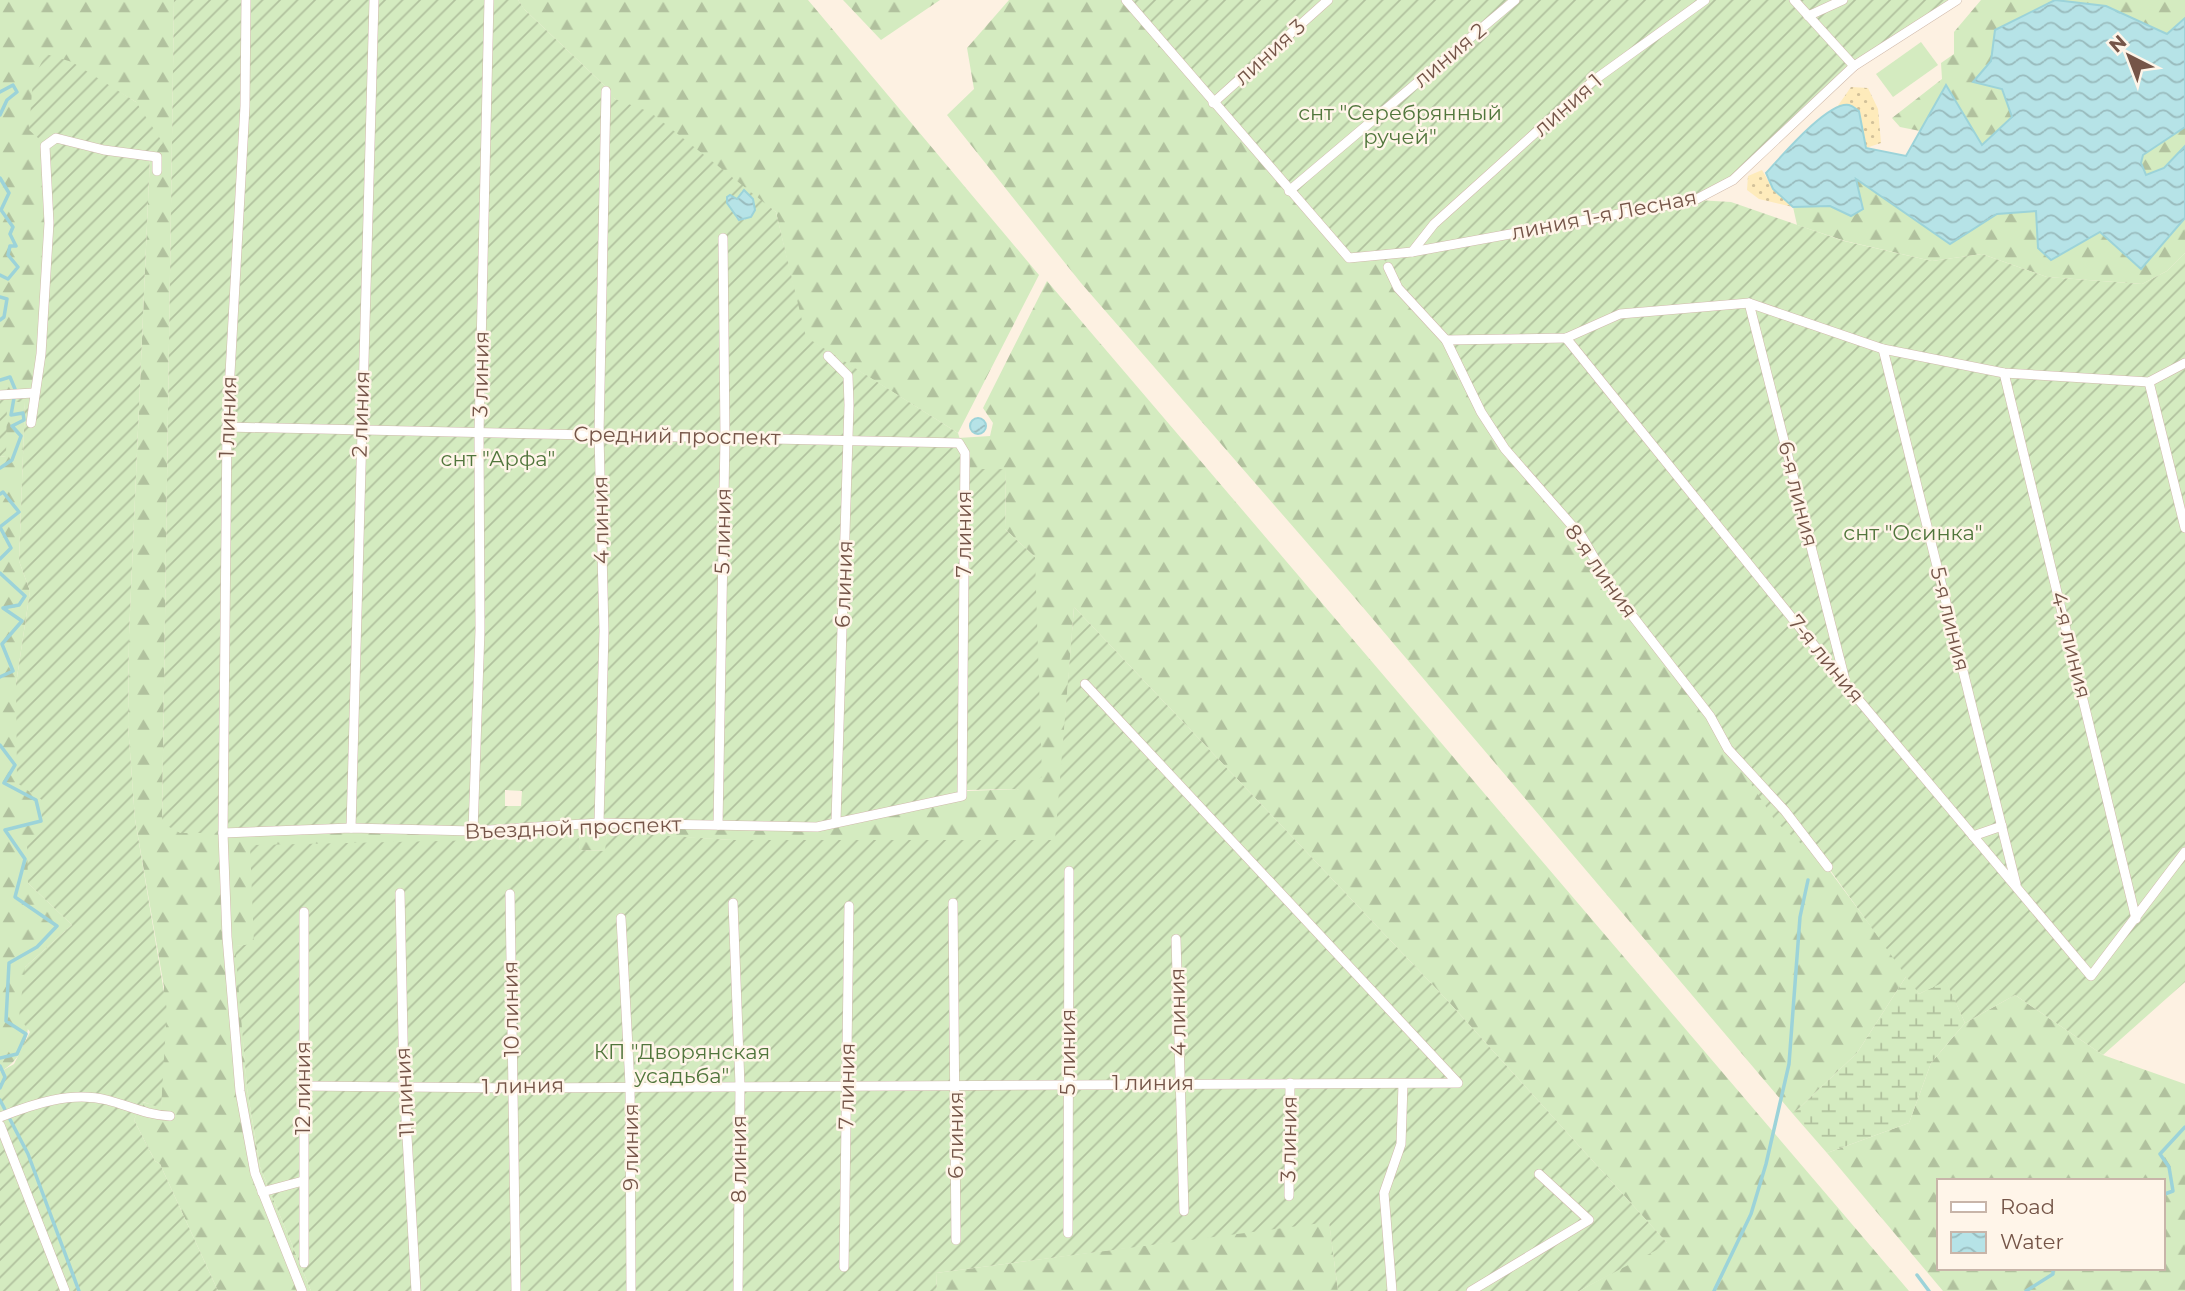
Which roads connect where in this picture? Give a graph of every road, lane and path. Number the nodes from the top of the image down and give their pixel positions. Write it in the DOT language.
graph roads {
  1 [pos="246,0"];
  2 [pos="374,0"];
  3 [pos="489,0"];
  4 [pos="1126,0"];
  5 [pos="1328,0"];
  6 [pos="1515,0"];
  7 [pos="1705,0"];
  8 [pos="1794,0"];
  9 [pos="1843,0"];
  10 [pos="1957,0"];
  11 [pos="1808,16"];
  12 [pos="1854,66"];
  13 [pos="606,92"];
  14 [pos="1213,103"];
  15 [pos="157,171"];
  16 [pos="1289,191"];
  17 [pos="723,238"];
  18 [pos="1412,252"];
  19 [pos="1388,267"];
  20 [pos="1749,303"];
  21 [pos="1566,338"];
  22 [pos="1446,340"];
  23 [pos="1883,349"];
  24 [pos="828,356"];
  25 [pos="2185,363"];
  26 [pos="2004,373"];
  27 [pos="2149,382"];
  28 [pos="33,393"];
  29 [pos="0,394"];
  30 [pos="31,423"];
  31 [pos="227,427"];
  32 [pos="360,428"];
  33 [pos="479,434"];
  34 [pos="599,435"];
  35 [pos="725,438"];
  36 [pos="848,438"];
  37 [pos="959,443"];
  38 [pos="2185,528"];
  39 [pos="1085,684"];
  40 [pos="1847,685"];
  41 [pos="962,796"];
  42 [pos="836,821"];
  43 [pos="599,823"];
  44 [pos="718,825"];
  45 [pos="2002,826"];
  46 [pos="351,828"];
  47 [pos="473,831"];
  48 [pos="223,834"];
  49 [pos="1973,836"];
  50 [pos="2185,852"];
  51 [pos="1828,867"];
  52 [pos="1069,872"];
  53 [pos="2017,888"];
  54 [pos="400,893"];
  55 [pos="510,894"];
  56 [pos="733,902"];
  57 [pos="953,903"];
  58 [pos="849,906"];
  59 [pos="304,912"];
  60 [pos="621,918"];
  61 [pos="2136,919"];
  62 [pos="1177,939"];
  63 [pos="1179,1083"];
  64 [pos="1290,1083"];
  65 [pos="848,1084"];
  66 [pos="956,1084"];
  67 [pos="1067,1084"];
  68 [pos="1403,1084"];
  69 [pos="404,1085"];
  70 [pos="631,1085"];
  71 [pos="740,1085"];
  72 [pos="302,1086"];
  73 [pos="512,1088"];
  74 [pos="170,1116"];
  75 [pos="0,1117"];
  76 [pos="0,1125"];
  77 [pos="1539,1174"];
  78 [pos="303,1181"];
  79 [pos="262,1192"];
  80 [pos="1289,1196"];
  81 [pos="1184,1210"];
  82 [pos="1068,1233"];
  83 [pos="956,1240"];
  84 [pos="304,1263"];
  85 [pos="844,1267"];
  86 [pos="65,1291"];
  87 [pos="302,1291"];
  88 [pos="416,1291"];
  89 [pos="516,1291"];
  90 [pos="631,1291"];
  91 [pos="738,1291"];
  92 [pos="1392,1291"];
  93 [pos="1471,1291"];
  1 -- 31 [label="street, 1 линия"];
  2 -- 32 [label="street, 2 линия"];
  3 -- 33 [label="street, 3 линия"];
  4 -- 14 [label="street"];
  5 -- 14 [label="street, линия 3"];
  6 -- 16 [label="street, линия 2"];
  7 -- 18 [label="street, линия 1"];
  8 -- 11 [label="street"];
  9 -- 11 [label="street"];
  10 -- 12 [label="street, линия 1-я Лесная"];
  11 -- 12 [label="street"];
  12 -- 18 [label="street, линия 1-я Лесная"];
  13 -- 34 [label="street, 4 линия"];
  14 -- 16 [label="street"];
  15 -- 28 [label="street"];
  16 -- 18 [label="street, линия 1-я Лесная"];
  17 -- 35 [label="street, 5 линия"];
  19 -- 22 [label="street, 8-я линия"];
  20 -- 21 [label="street"];
  20 -- 23 [label="street"];
  20 -- 40 [label="street, 6-я линия"];
  21 -- 22 [label="street"];
  21 -- 40 [label="street, 7-я линия"];
  22 -- 51 [label="street, 8-я линия"];
  23 -- 26 [label="street"];
  23 -- 45 [label="street, 5-я линия"];
  24 -- 36 [label="street, 6 линия"];
  25 -- 27 [label="street"];
  26 -- 27 [label="street"];
  26 -- 61 [label="street, 4-я линия"];
  27 -- 38 [label="street"];
  28 -- 29 [label="street"];
  28 -- 30 [label="street"];
  31 -- 32 [label="street, Средний проспект"];
  31 -- 48 [label="street, 1 линия"];
  32 -- 33 [label="street, Средний проспект"];
  32 -- 46 [label="street, 2 линия"];
  33 -- 34 [label="street, Средний проспект"];
  33 -- 47 [label="street, 3 линия"];
  34 -- 35 [label="street, Средний проспект"];
  34 -- 43 [label="street, 4 линия"];
  35 -- 36 [label="street, Средний проспект"];
  35 -- 44 [label="street, 5 линия"];
  36 -- 37 [label="street, Средний проспект"];
  36 -- 42 [label="street, 6 линия"];
  37 -- 41 [label="street, 7 линия"];
  39 -- 68 [label="street, 1 линия"];
  40 -- 49 [label="street, 7-я линия"];
  41 -- 42 [label="street, Въездной проспект"];
  42 -- 44 [label="street, Въездной проспект"];
  43 -- 44 [label="street, Въездной проспект"];
  43 -- 47 [label="street, Въездной проспект"];
  45 -- 49 [label="street"];
  45 -- 53 [label="street, 5-я линия"];
  46 -- 47 [label="street, Въездной проспект"];
  46 -- 48 [label="street, Въездной проспект"];
  48 -- 79 [label="street, 1 линия"];
  49 -- 53 [label="street, 7-я линия"];
  50 -- 61 [label="street"];
  52 -- 67 [label="street, 5 линия"];
  53 -- 61 [label="street, 7-я линия"];
  54 -- 69 [label="street, 11 линия"];
  55 -- 73 [label="street, 10 линия"];
  56 -- 71 [label="street, 8 линия"];
  57 -- 66 [label="street, 6 линия"];
  58 -- 65 [label="street, 7 линия"];
  59 -- 72 [label="street, 12 линия"];
  60 -- 70 [label="street, 9 линия"];
  62 -- 63 [label="street, 4 линия"];
  63 -- 64 [label="street, 1 линия"];
  63 -- 67 [label="street, 1 линия"];
  63 -- 81 [label="street, 4 линия"];
  64 -- 68 [label="street, 1 линия"];
  64 -- 80 [label="street, 3 линия"];
  65 -- 66 [label="street, 1 линия"];
  65 -- 71 [label="street, 1 линия"];
  65 -- 85 [label="street, 7 линия"];
  66 -- 67 [label="street, 1 линия"];
  66 -- 83 [label="street, 6 линия"];
  67 -- 82 [label="street, 5 линия"];
  68 -- 92 [label="street"];
  69 -- 72 [label="street, 1 линия"];
  69 -- 73 [label="street, 1 линия"];
  69 -- 88 [label="street, 11 линия"];
  70 -- 71 [label="street, 1 линия"];
  70 -- 73 [label="street, 1 линия"];
  70 -- 90 [label="street, 9 линия"];
  71 -- 91 [label="street, 8 линия"];
  72 -- 78 [label="street, 12 линия"];
  73 -- 89 [label="street, 10 линия"];
  74 -- 75 [label="street"];
  76 -- 86 [label="street"];
  77 -- 93 [label="street"];
  78 -- 79 [label="street"];
  78 -- 84 [label="street, 12 линия"];
  79 -- 87 [label="street, 1 линия"];
}
